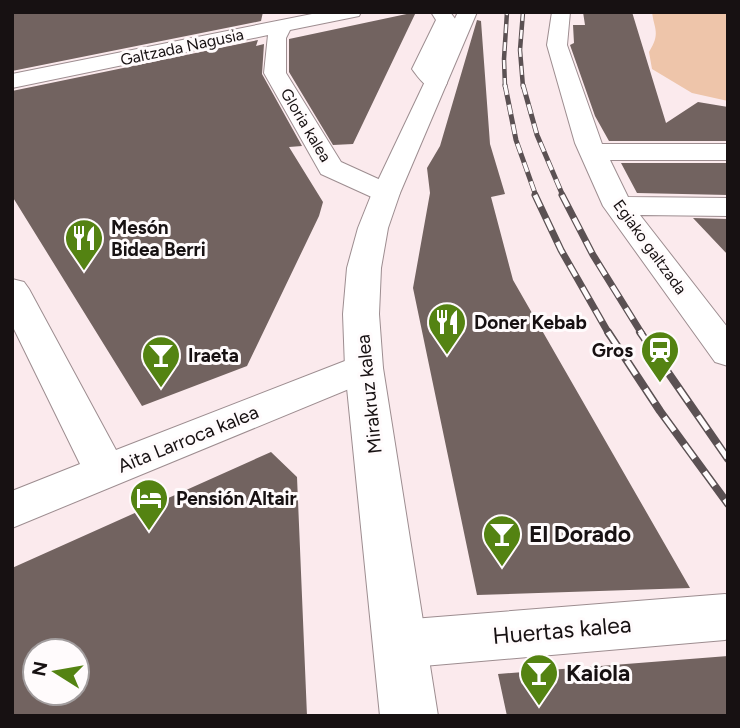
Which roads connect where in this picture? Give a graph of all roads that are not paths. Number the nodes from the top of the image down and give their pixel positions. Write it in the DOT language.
graph roads {
  1 [pos="352,12"];
  2 [pos="440,12"];
  3 [pos="468,12"];
  4 [pos="561,12"];
  5 [pos="283,26"];
  6 [pos="12,82"];
  7 [pos="436,83"];
  8 [pos="592,152"];
  9 [pos="728,152"];
  10 [pos="386,193"];
  11 [pos="618,206"];
  12 [pos="728,207"];
  13 [pos="12,289"];
  14 [pos="728,354"];
  15 [pos="364,368"];
  16 [pos="106,472"];
  17 [pos="12,510"];
  18 [pos="725,617"];
  19 [pos="400,644"];
  20 [pos="409,716"];
  1 -- 5 [label="street, Galtzada Nagusia"];
  2 -- 7 [label="street"];
  3 -- 7 [label="street, Mirakruz kalea"];
  4 -- 8 [label="street, Egiako galtzada"];
  5 -- 6 [label="street, Galtzada Nagusia"];
  5 -- 10 [label="street, Gloria kalea"];
  7 -- 10 [label="street, Mirakruz kalea"];
  8 -- 9 [label="street"];
  8 -- 11 [label="street, Egiako galtzada"];
  10 -- 15 [label="street, Mirakruz kalea"];
  11 -- 12 [label="street"];
  11 -- 14 [label="street, Egiako galtzada"];
  13 -- 16 [label="street"];
  15 -- 16 [label="street, Aita Larroca kalea"];
  15 -- 19 [label="street, Mirakruz kalea"];
  16 -- 17 [label="street, Aita Larroca kalea"];
  18 -- 19 [label="street, Huertas kalea"];
  19 -- 20 [label="street, Mirakruz kalea"];
}
